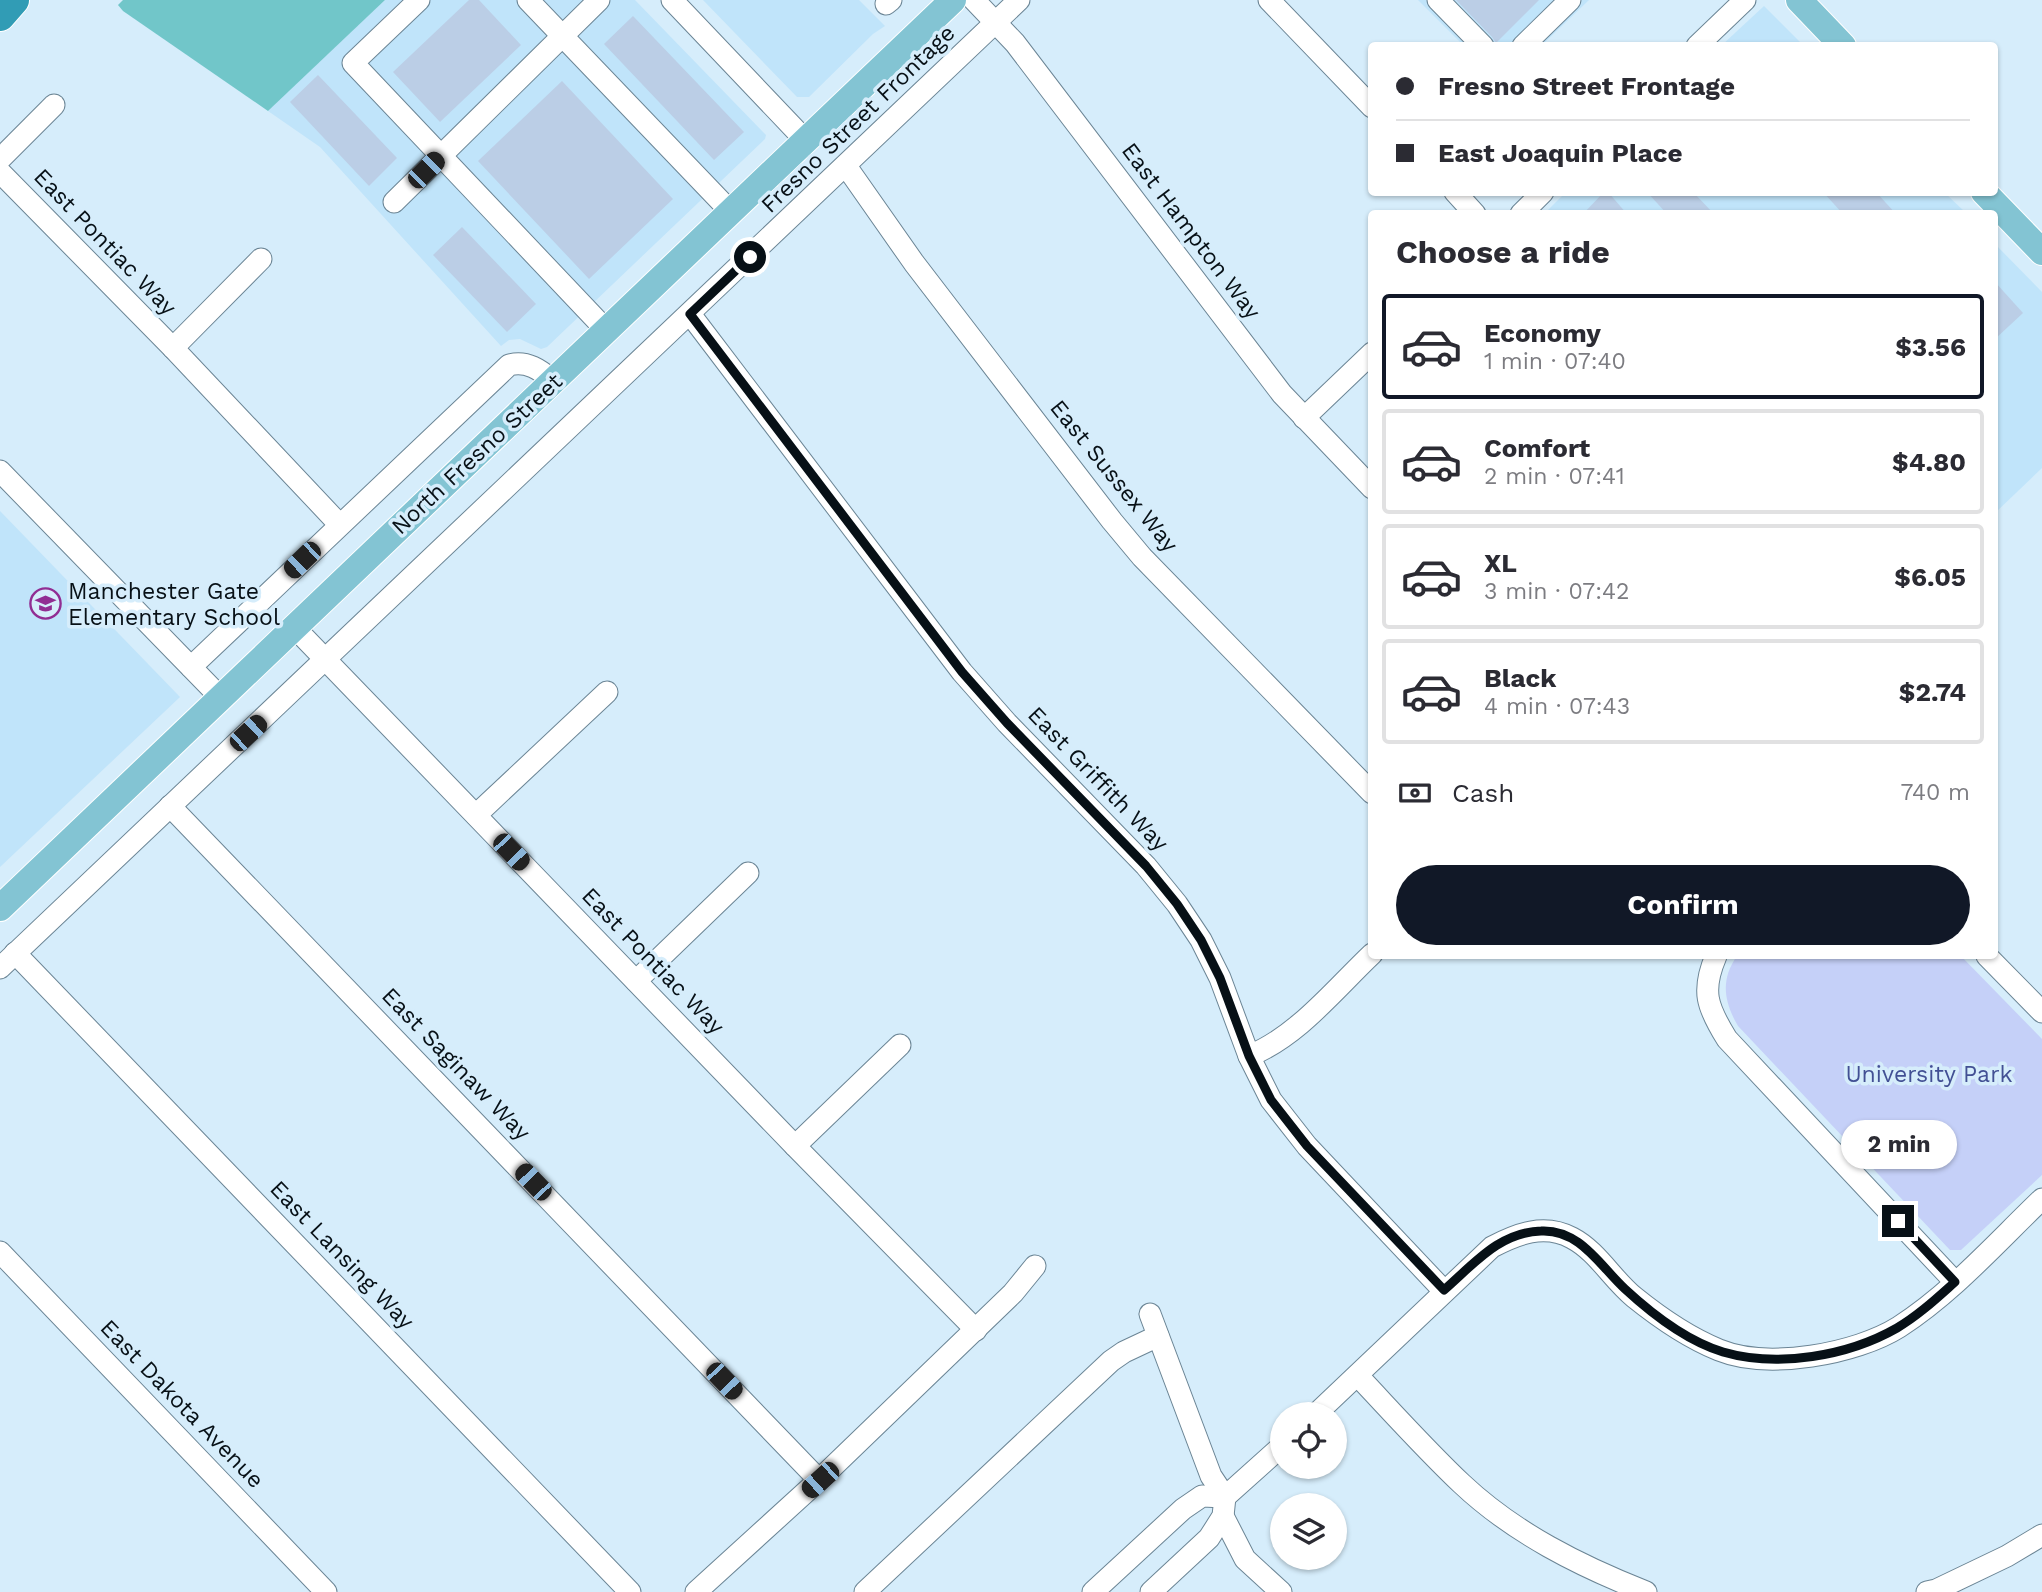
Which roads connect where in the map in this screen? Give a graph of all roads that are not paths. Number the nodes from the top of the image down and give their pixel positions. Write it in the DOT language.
graph roads {
  1 [pos="14,0"];
  2 [pos="419,0"];
  3 [pos="528,0"];
  4 [pos="599,0"];
  5 [pos="672,0"];
  6 [pos="953,0"];
  7 [pos="974,0"];
  8 [pos="1019,0"];
  9 [pos="1269,0"];
  10 [pos="1438,0"];
  11 [pos="1570,0"];
  12 [pos="1745,0"];
  13 [pos="1799,0"];
  14 [pos="0,16"];
  15 [pos="996,23"];
  16 [pos="562,35"];
  17 [pos="1479,42"];
  18 [pos="1527,42"];
  19 [pos="1701,42"];
  20 [pos="1839,42"];
  21 [pos="1368,103"];
  22 [pos="54,105"];
  23 [pos="807,142"];
  24 [pos="441,155"];
  25 [pos="0,159"];
  26 [pos="846,166"];
  27 [pos="0,172"];
  28 [pos="1459,196"];
  29 [pos="1539,196"];
  30 [pos="1988,196"];
  31 [pos="394,202"];
  32 [pos="1471,210"];
  33 [pos="1525,210"];
  34 [pos="733,213"];
  35 [pos="2042,252"];
  36 [pos="261,259"];
  37 [pos="690,314"];
  38 [pos="607,331"];
  39 [pos="173,348"];
  40 [pos="1368,357"];
  41 [pos="554,382"];
  42 [pos="1304,418"];
  43 [pos="0,471"];
  44 [pos="1368,484"];
  45 [pos="340,524"];
  46 [pos="294,627"];
  47 [pos="325,660"];
  48 [pos="191,667"];
  49 [pos="607,692"];
  50 [pos="220,697"];
  51 [pos="1368,789"];
  52 [pos="170,806"];
  53 [pos="476,815"];
  54 [pos="748,873"];
  55 [pos="0,908"];
  56 [pos="1368,958"];
  57 [pos="1715,959"];
  58 [pos="1990,959"];
  59 [pos="8,961"];
  60 [pos="636,981"];
  61 [pos="2042,1012"];
  62 [pos="900,1045"];
  63 [pos="1249,1056"];
  64 [pos="795,1146"];
  65 [pos="2042,1199"];
  66 [pos="0,1252"];
  67 [pos="1035,1265"];
  68 [pos="1955,1282"];
  69 [pos="1444,1290"];
  70 [pos="1150,1314"];
  71 [pos="975,1329"];
  72 [pos="1158,1336"];
  73 [pos="1358,1376"];
  74 [pos="1329,1402"];
  75 [pos="1270,1459"];
  76 [pos="820,1480"];
  77 [pos="1224,1507"];
  78 [pos="2042,1535"];
  79 [pos="326,1592"];
  80 [pos="630,1592"];
  81 [pos="696,1592"];
  82 [pos="865,1592"];
  83 [pos="1093,1592"];
  84 [pos="1151,1592"];
  85 [pos="1281,1592"];
  86 [pos="1646,1592"];
  87 [pos="1927,1592"];
  1 -- 14 [label="highway"];
  2 -- 24 [label="street"];
  3 -- 16 [label="street"];
  4 -- 16 [label="street"];
  5 -- 23 [label="street"];
  6 -- 23 [label="main road, North Fresno Street"];
  7 -- 15 [label="street, East Hampton Way"];
  8 -- 15 [label="street, Fresno Street Frontage"];
  9 -- 21 [label="street"];
  10 -- 17 [label="street"];
  11 -- 18 [label="street"];
  12 -- 19 [label="street"];
  13 -- 20 [label="main road"];
  15 -- 26 [label="street, Fresno Street Frontage"];
  15 -- 42 [label="street, East Hampton Way"];
  16 -- 24 [label="street"];
  16 -- 34 [label="street"];
  22 -- 25 [label="street"];
  23 -- 34 [label="main road, North Fresno Street"];
  24 -- 31 [label="street"];
  24 -- 38 [label="street"];
  26 -- 37 [label="street, Fresno Street Frontage"];
  26 -- 51 [label="street, East Sussex Way"];
  27 -- 39 [label="street, East Pontiac Way"];
  28 -- 32 [label="street"];
  29 -- 33 [label="street"];
  30 -- 35 [label="main road"];
  34 -- 38 [label="main road, North Fresno Street"];
  36 -- 39 [label="street, East Pontiac Way"];
  37 -- 47 [label="street, Fresno Street Frontage"];
  37 -- 63 [label="street, East Griffith Way"];
  38 -- 41 [label="main road, North Fresno Street"];
  39 -- 45 [label="street, East Pontiac Way"];
  40 -- 42 [label="street"];
  41 -- 45 [label="street"];
  41 -- 46 [label="main road, North Fresno Street"];
  42 -- 44 [label="street, East Hampton Way"];
  43 -- 48 [label="street"];
  45 -- 48 [label="street"];
  46 -- 47 [label="street, East Pontiac Way"];
  46 -- 50 [label="main road, North Fresno Street"];
  47 -- 52 [label="street, Fresno Street Frontage"];
  47 -- 53 [label="street, East Pontiac Way"];
  48 -- 50 [label="street"];
  49 -- 53 [label="street"];
  50 -- 55 [label="main road, North Fresno Street"];
  52 -- 59 [label="street, Fresno Street Frontage"];
  52 -- 76 [label="street, East Saginaw Way"];
  53 -- 60 [label="street, East Pontiac Way"];
  54 -- 60 [label="street"];
  56 -- 63 [label="street"];
  57 -- 68 [label="street"];
  58 -- 61 [label="street"];
  59 -- 80 [label="street, East Lansing Way"];
  60 -- 64 [label="street, East Pontiac Way"];
  62 -- 64 [label="street"];
  63 -- 69 [label="street, East Griffith Way"];
  64 -- 71 [label="street, East Pontiac Way"];
  65 -- 68 [label="street"];
  66 -- 79 [label="street, East Dakota Avenue"];
  67 -- 71 [label="street"];
  68 -- 69 [label="street"];
  69 -- 73 [label="street"];
  70 -- 72 [label="street"];
  71 -- 76 [label="street"];
  72 -- 77 [label="street"];
  72 -- 82 [label="street"];
  73 -- 74 [label="street"];
  73 -- 86 [label="street"];
  75 -- 77 [label="street"];
  76 -- 81 [label="street"];
  77 -- 83 [label="street"];
  77 -- 84 [label="street"];
  77 -- 85 [label="street"];
  78 -- 87 [label="street"];
}
